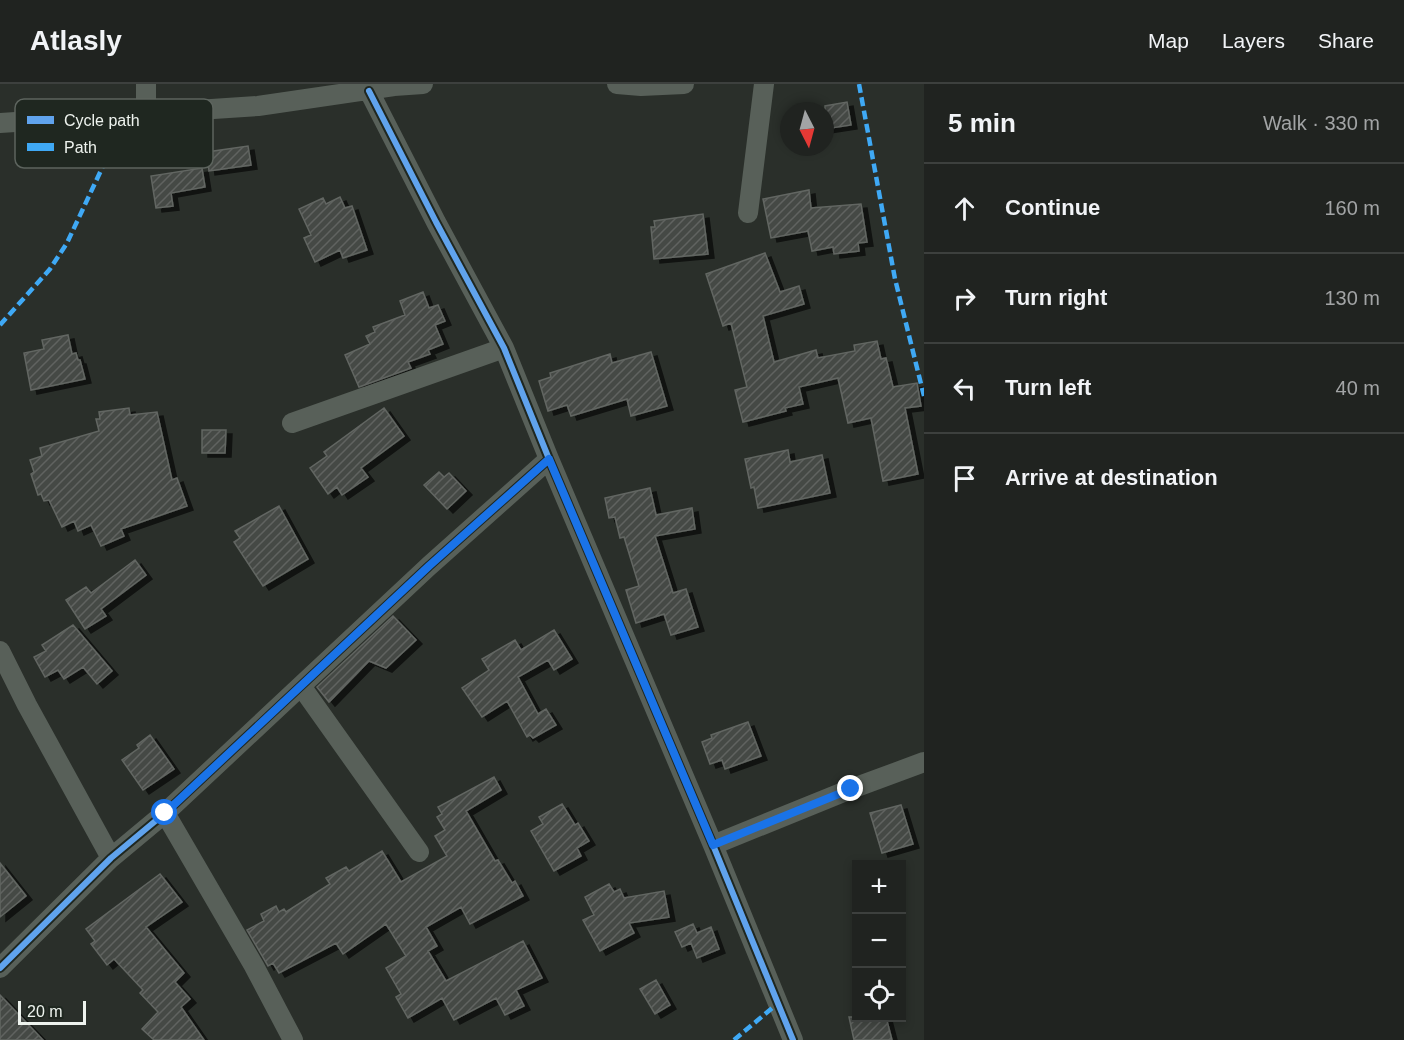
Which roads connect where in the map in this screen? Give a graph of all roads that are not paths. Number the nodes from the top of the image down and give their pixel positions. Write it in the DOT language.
graph roads {
  1 [pos="423,84"];
  2 [pos="617,84"];
  3 [pos="684,84"];
  4 [pos="764,84"];
  5 [pos="369,91"];
  6 [pos="213,109"];
  7 [pos="15,122"];
  8 [pos="0,123"];
  9 [pos="748,213"];
  10 [pos="504,348"];
  11 [pos="292,423"];
  12 [pos="549,459"];
  13 [pos="0,651"];
  14 [pos="301,686"];
  15 [pos="924,762"];
  16 [pos="165,813"];
  17 [pos="713,845"];
  18 [pos="419,852"];
  19 [pos="111,858"];
  20 [pos="0,969"];
  21 [pos="294,1040"];
  22 [pos="793,1040"];
  1 -- 5 [label="street"];
  2 -- 3 [label="street"];
  4 -- 9 [label="street"];
  5 -- 6 [label="street"];
  5 -- 10 [label="street"];
  7 -- 8 [label="street"];
  10 -- 11 [label="street"];
  10 -- 12 [label="street"];
  12 -- 14 [label="street"];
  12 -- 17 [label="street"];
  13 -- 19 [label="street"];
  14 -- 16 [label="street"];
  14 -- 18 [label="street"];
  15 -- 17 [label="street"];
  16 -- 19 [label="street"];
  16 -- 21 [label="street"];
  17 -- 22 [label="street"];
  19 -- 20 [label="street"];
}
